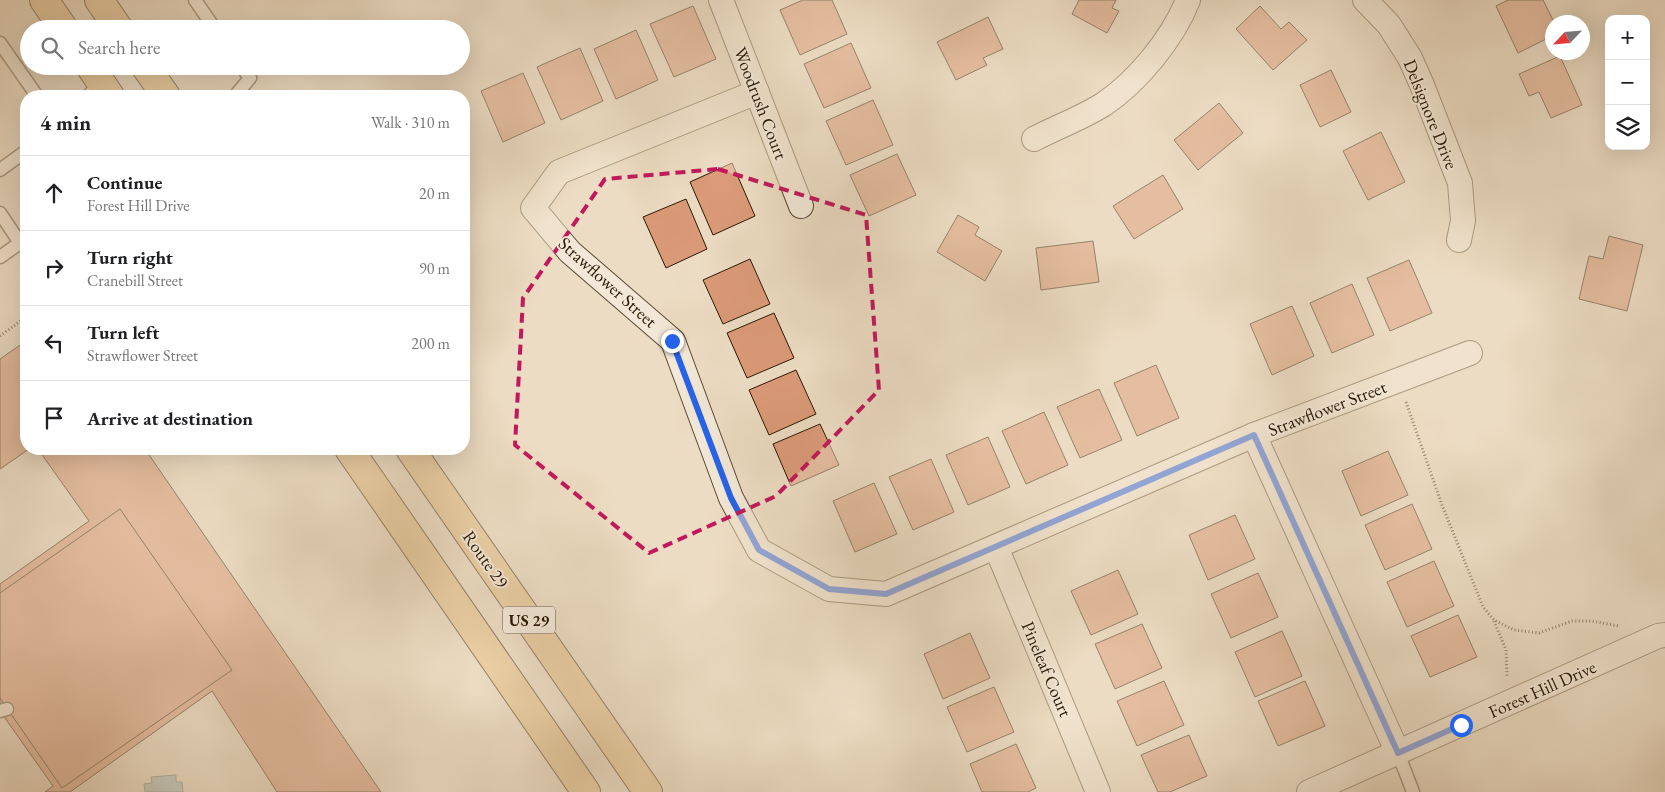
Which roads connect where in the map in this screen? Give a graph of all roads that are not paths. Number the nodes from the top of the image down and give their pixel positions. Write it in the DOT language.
graph roads {
  1 [pos="44,0"];
  2 [pos="100,0"];
  3 [pos="195,0"];
  4 [pos="721,0"];
  5 [pos="1188,0"];
  6 [pos="1366,0"];
  7 [pos="58,20"];
  8 [pos="113,20"];
  9 [pos="209,20"];
  10 [pos="0,42"];
  11 [pos="20,71"];
  12 [pos="23,75"];
  13 [pos="151,75"];
  14 [pos="248,75"];
  15 [pos="33,90"];
  16 [pos="162,90"];
  17 [pos="240,90"];
  18 [pos="757,92"];
  19 [pos="1034,139"];
  20 [pos="20,156"];
  21 [pos="0,170"];
  22 [pos="801,206"];
  23 [pos="0,213"];
  24 [pos="1459,240"];
  25 [pos="0,257"];
  26 [pos="1470,353"];
  27 [pos="1254,435"];
  28 [pos="353,455"];
  29 [pos="414,455"];
  30 [pos="996,547"];
  31 [pos="1656,638"];
  32 [pos="1398,753"];
  33 [pos="586,792"];
  34 [pos="648,792"];
  35 [pos="1098,792"];
  36 [pos="1309,792"];
  37 [pos="1413,792"];
  1 -- 7 [label="main road"];
  2 -- 8 [label="main road"];
  3 -- 9 [label="lane"];
  4 -- 18 [label="street, Woodrush Court"];
  5 -- 19 [label="street"];
  6 -- 24 [label="street, Delsignore Drive"];
  10 -- 11 [label="lane"];
  12 -- 15 [label="lane"];
  13 -- 16 [label="main road"];
  14 -- 17 [label="lane"];
  18 -- 22 [label="street, Woodrush Court"];
  18 -- 30 [label="street, Strawflower Street"];
  20 -- 21 [label="lane"];
  23 -- 25 [label="lane"];
  26 -- 27 [label="street, Strawflower Street"];
  27 -- 30 [label="street, Strawflower Street"];
  27 -- 32 [label="street"];
  28 -- 33 [label="main road, US 29"];
  29 -- 34 [label="main road, Route 29 / US 29"];
  30 -- 35 [label="street, Pineleaf Court"];
  31 -- 32 [label="street, Forest Hill Drive"];
  32 -- 36 [label="street, Forest Hill Drive"];
  32 -- 37 [label="lane"];
}
